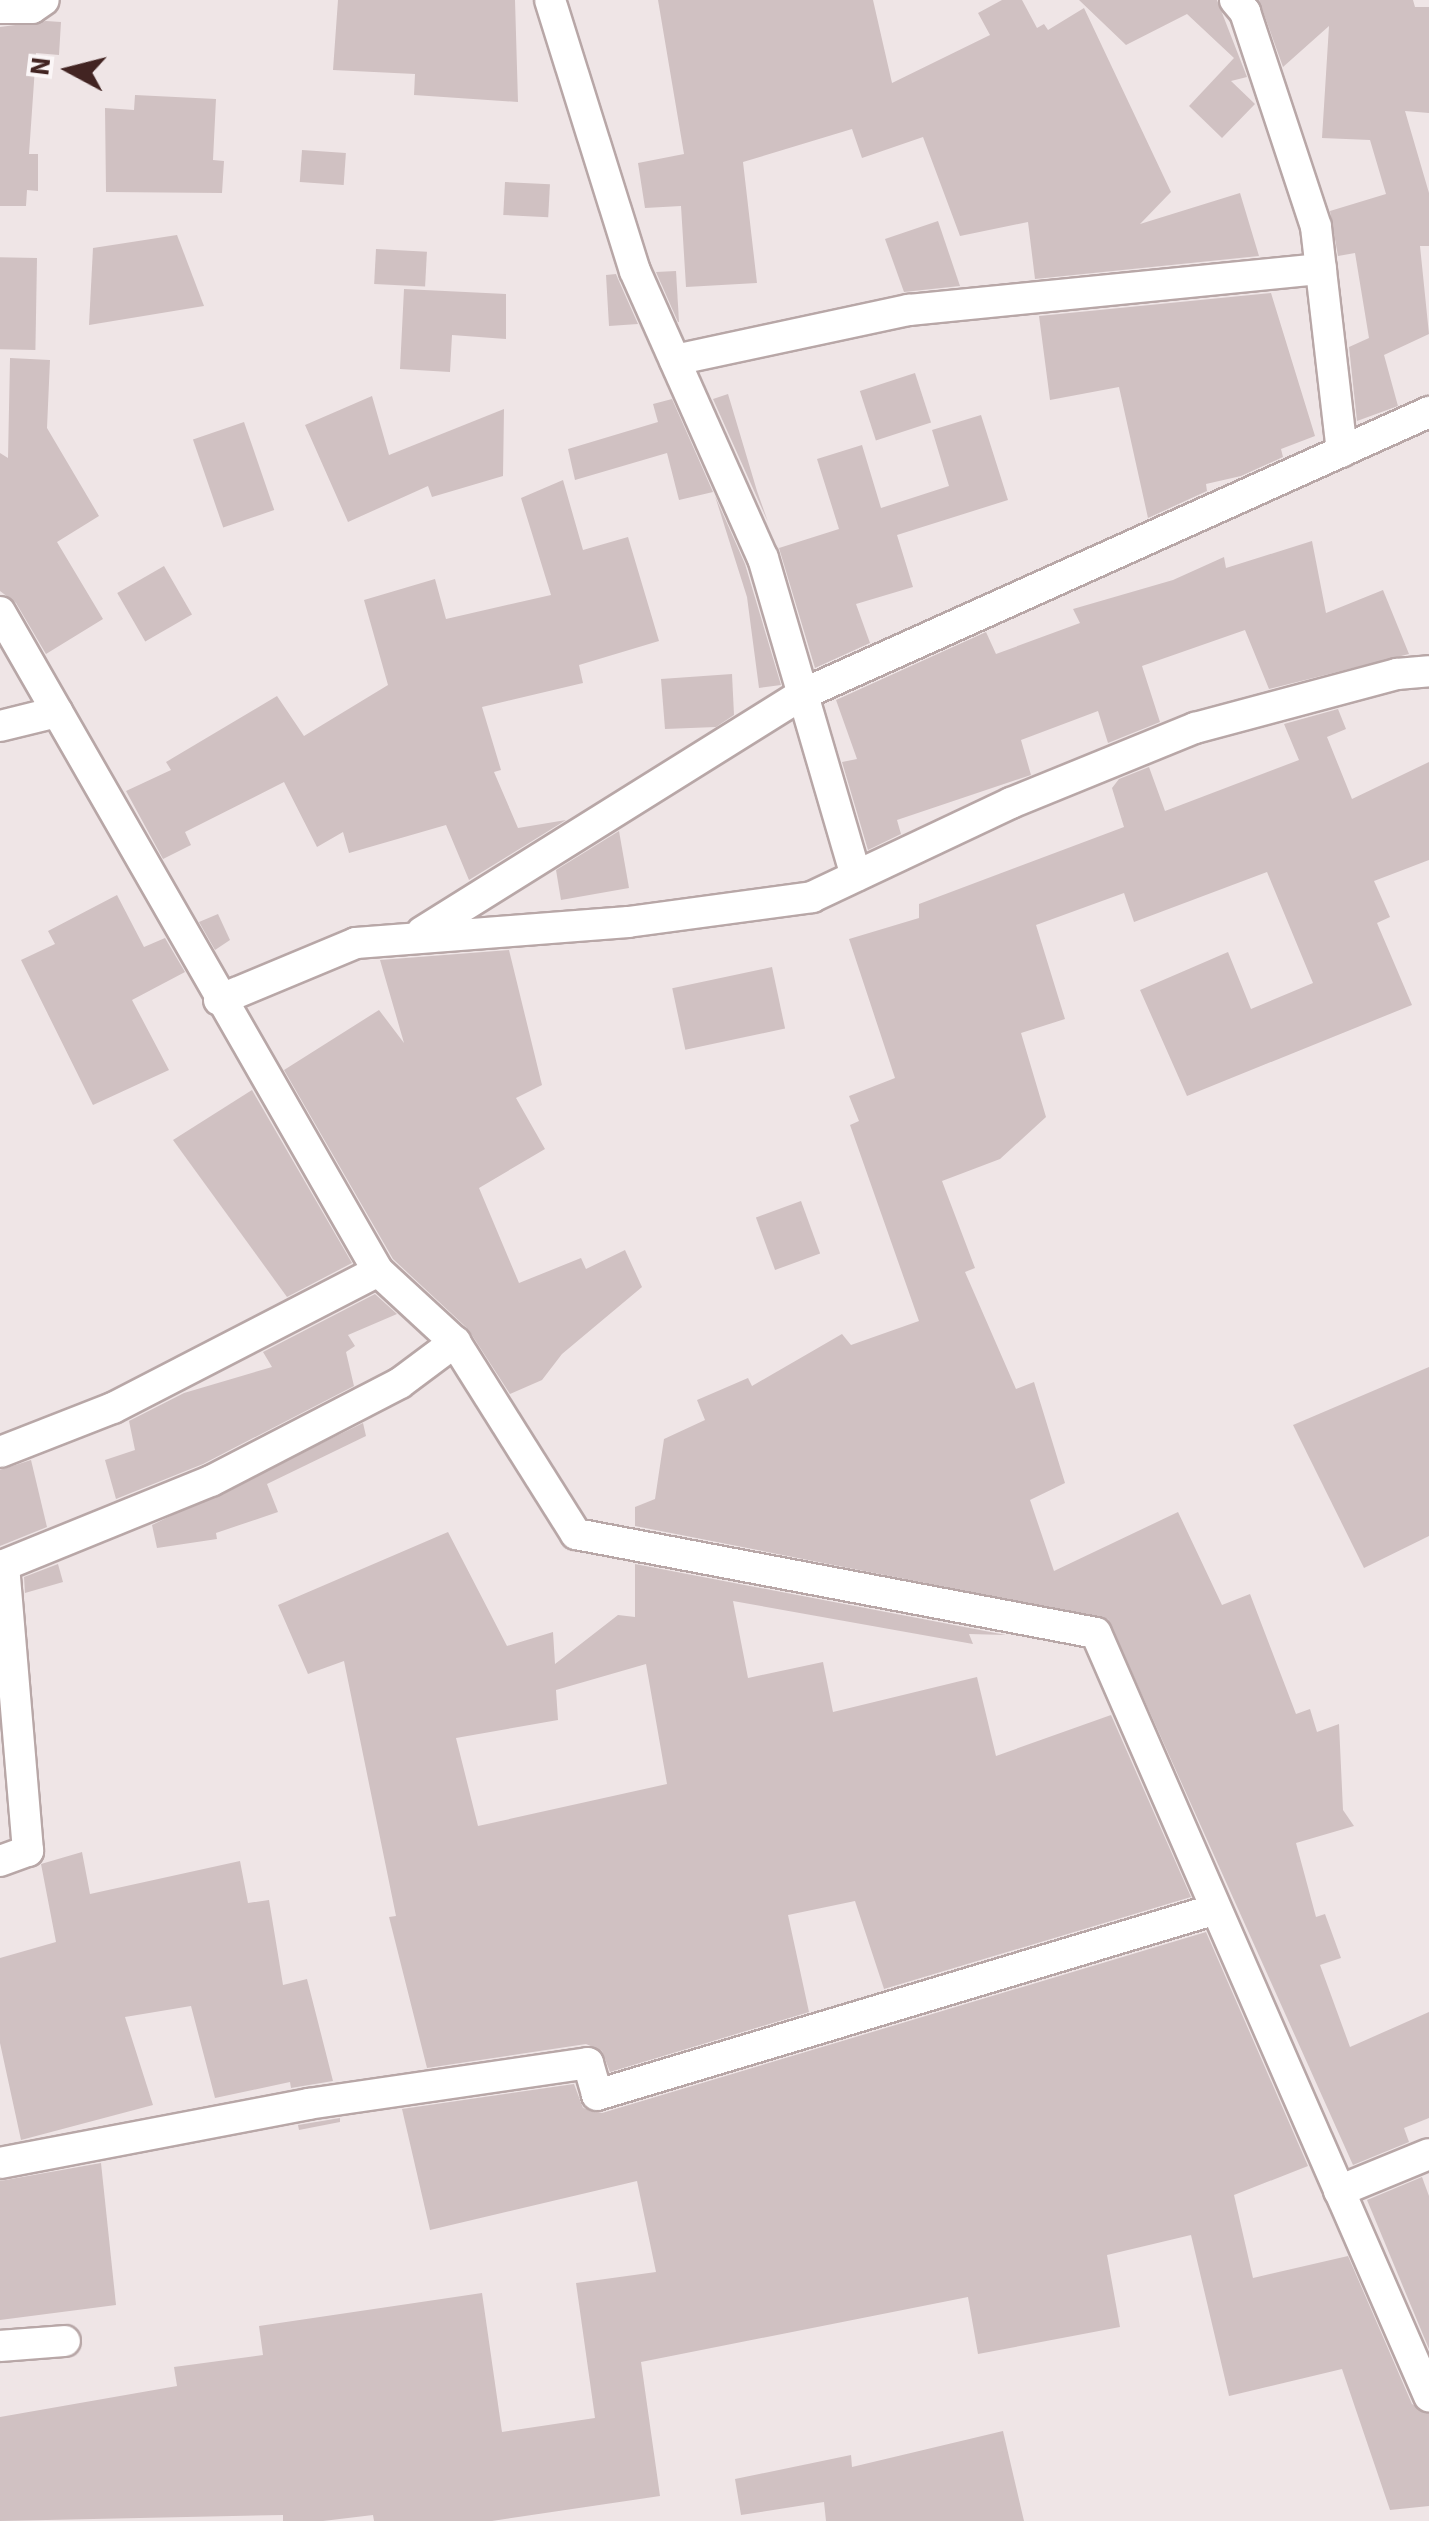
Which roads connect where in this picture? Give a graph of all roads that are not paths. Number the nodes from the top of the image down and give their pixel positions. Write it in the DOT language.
graph roads {
  1 [pos="44,0"];
  2 [pos="550,0"];
  3 [pos="1235,0"];
  4 [pos="0,8"];
  5 [pos="1321,269"];
  6 [pos="674,360"];
  7 [pos="1429,412"];
  8 [pos="1342,451"];
  9 [pos="0,612"];
  10 [pos="1429,671"];
  11 [pos="803,694"];
  12 [pos="57,712"];
  13 [pos="0,726"];
  14 [pos="856,876"];
  15 [pos="416,936"];
  16 [pos="219,1000"];
  17 [pos="378,1271"];
  18 [pos="455,1342"];
  19 [pos="0,1452"];
  20 [pos="0,1861"];
  21 [pos="1216,1908"];
  22 [pos="1429,2154"];
  23 [pos="0,2163"];
  24 [pos="1339,2190"];
  25 [pos="65,2341"];
  26 [pos="0,2346"];
  27 [pos="1429,2396"];
  1 -- 4 [label="street"];
  2 -- 6 [label="street"];
  3 -- 5 [label="street"];
  5 -- 6 [label="street"];
  5 -- 8 [label="street"];
  6 -- 11 [label="street"];
  7 -- 8 [label="street"];
  8 -- 11 [label="street"];
  9 -- 12 [label="street"];
  10 -- 14 [label="street"];
  11 -- 14 [label="street"];
  11 -- 15 [label="street"];
  12 -- 13 [label="street"];
  12 -- 16 [label="street"];
  14 -- 15 [label="street"];
  15 -- 16 [label="street"];
  16 -- 17 [label="street"];
  17 -- 18 [label="street"];
  17 -- 19 [label="street"];
  18 -- 20 [label="street"];
  18 -- 21 [label="street"];
  21 -- 23 [label="street"];
  21 -- 24 [label="street"];
  22 -- 24 [label="street"];
  24 -- 27 [label="street"];
  25 -- 26 [label="street"];
}
